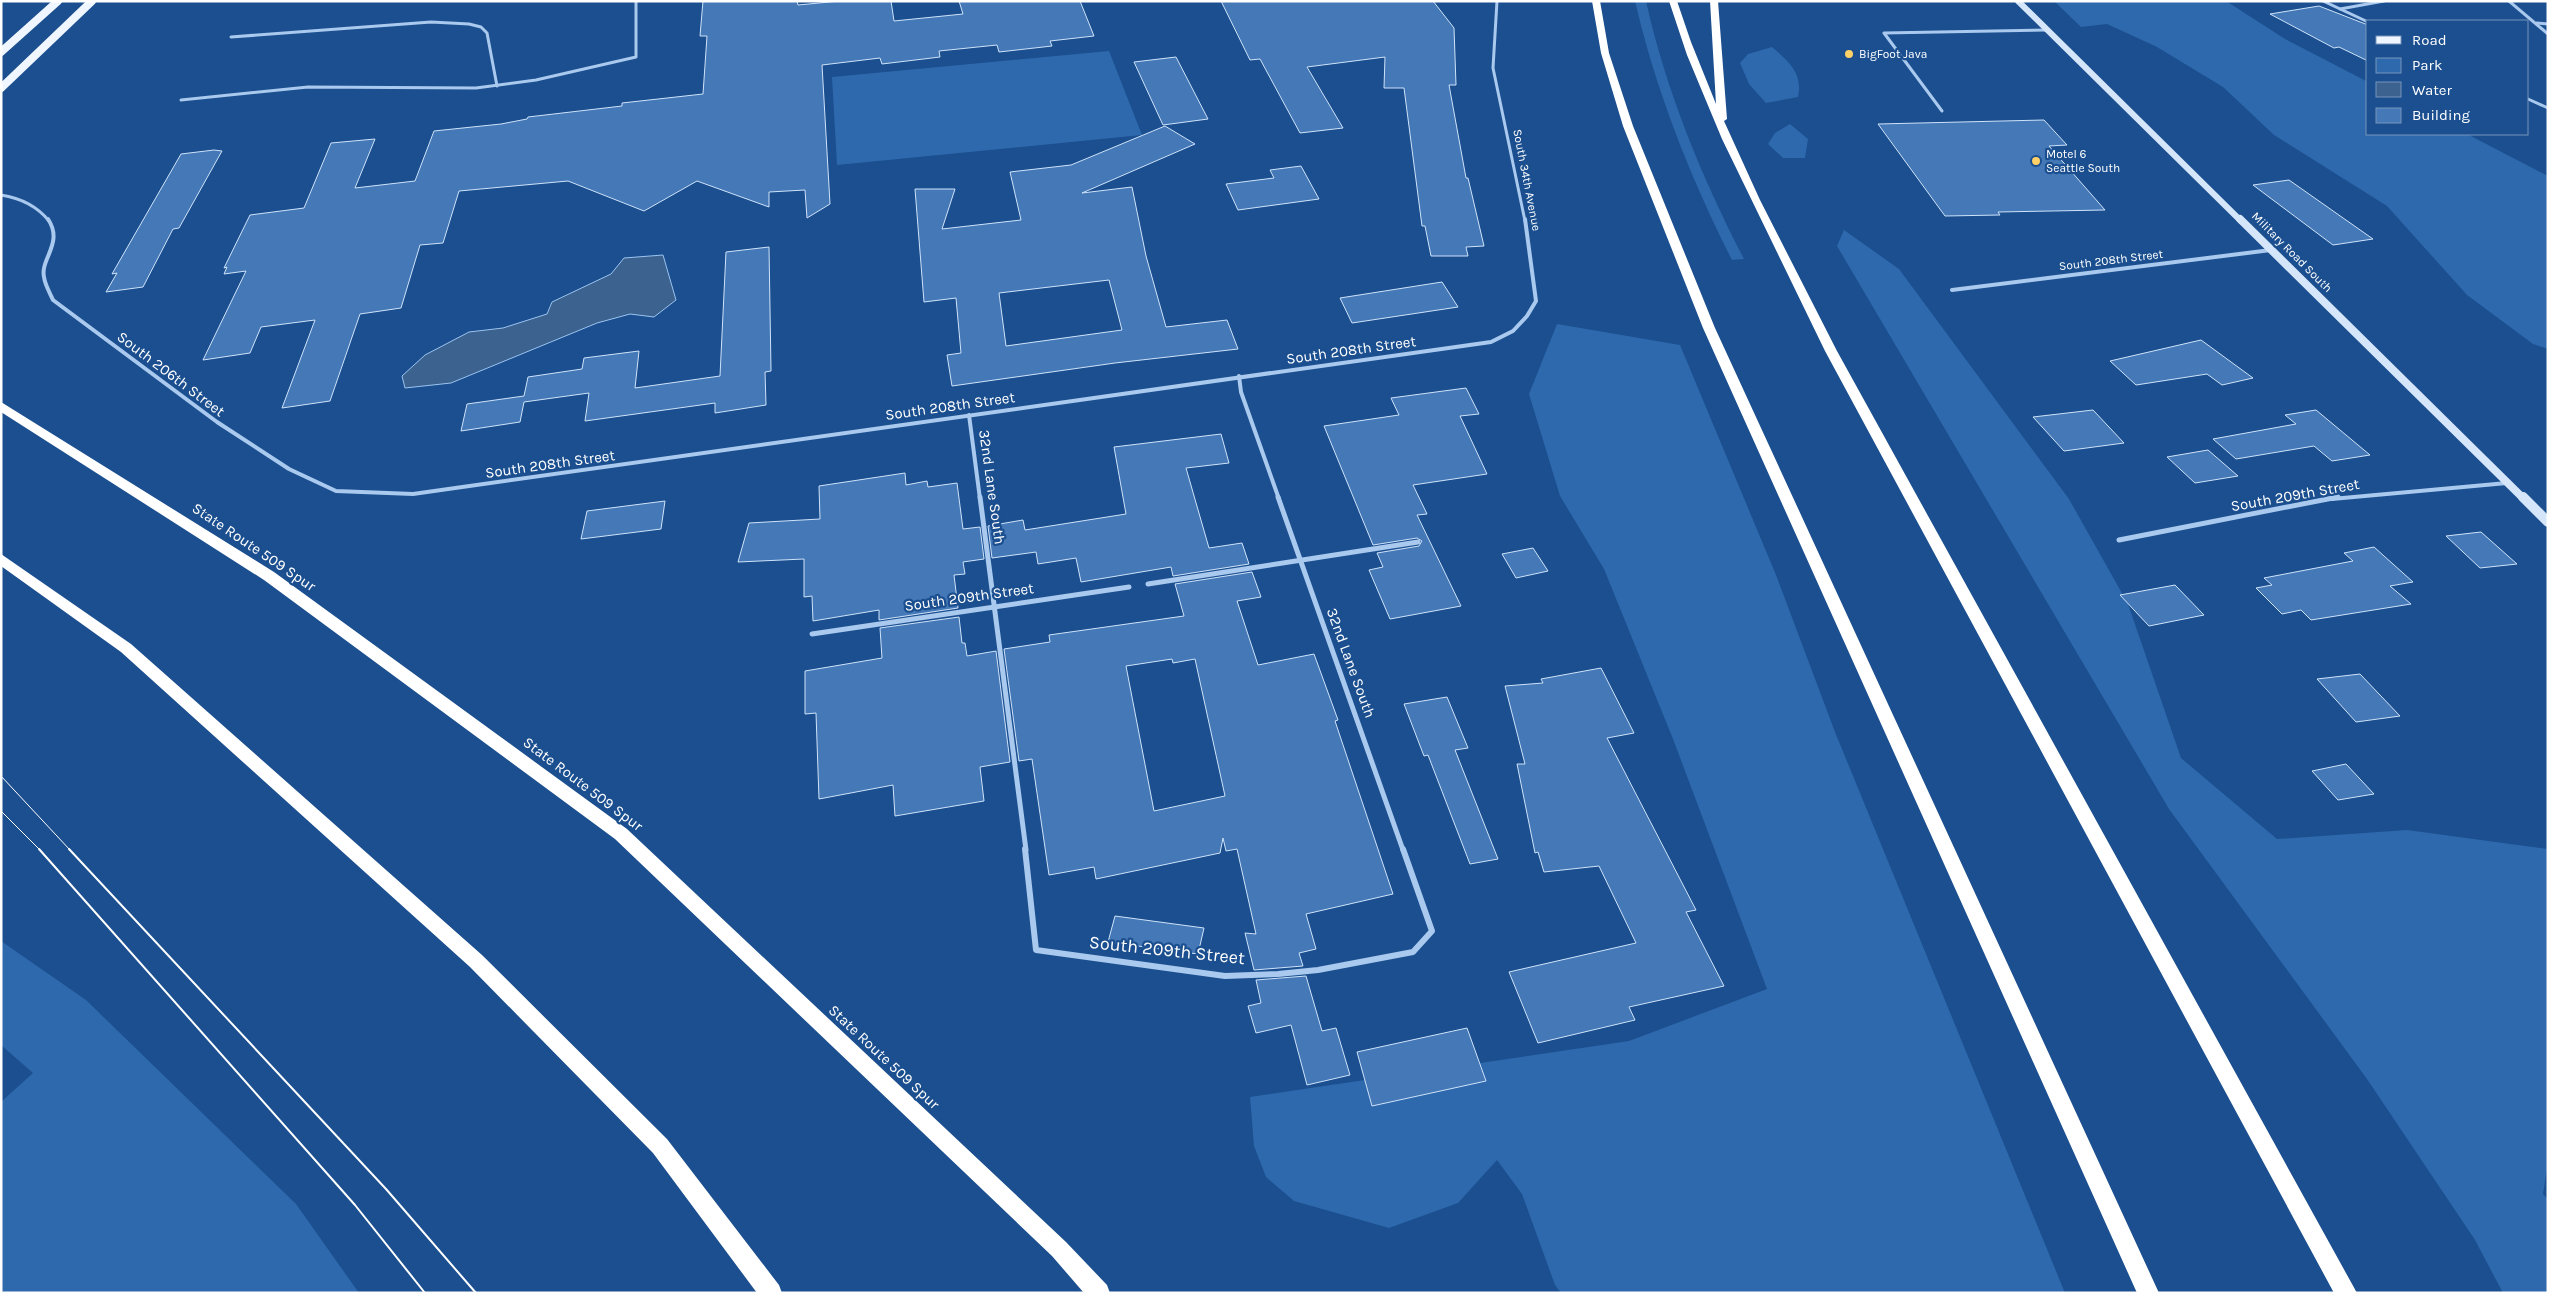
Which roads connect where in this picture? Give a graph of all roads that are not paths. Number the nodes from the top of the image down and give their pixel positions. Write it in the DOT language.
graph roads {
  1 [pos="58,1"];
  2 [pos="92,1"];
  3 [pos="636,1"];
  4 [pos="1498,1"];
  5 [pos="1596,1"];
  6 [pos="1673,1"];
  7 [pos="1714,1"];
  8 [pos="2018,1"];
  9 [pos="2324,1"];
  10 [pos="2384,1"];
  11 [pos="2509,1"];
  12 [pos="2339,9"];
  13 [pos="2366,21"];
  14 [pos="2537,23"];
  15 [pos="2548,24"];
  16 [pos="2048,30"];
  17 [pos="2548,34"];
  18 [pos="231,37"];
  19 [pos="1,52"];
  20 [pos="496,86"];
  21 [pos="1,88"];
  22 [pos="2529,99"];
  23 [pos="181,100"];
  24 [pos="2548,108"];
  25 [pos="1942,111"];
  26 [pos="1723,130"];
  27 [pos="1,195"];
  28 [pos="2273,250"];
  29 [pos="1952,290"];
  30 [pos="1491,342"];
  31 [pos="1239,376"];
  32 [pos="1,406"];
  33 [pos="969,415"];
  34 [pos="2507,483"];
  35 [pos="413,494"];
  36 [pos="2548,522"];
  37 [pos="2119,540"];
  38 [pos="1418,542"];
  39 [pos="1,559"];
  40 [pos="1301,559"];
  41 [pos="1148,584"];
  42 [pos="1129,587"];
  43 [pos="995,606"];
  44 [pos="812,634"];
  45 [pos="1036,950"];
  46 [pos="1414,952"];
  47 [pos="771,1293"];
  48 [pos="1099,1293"];
  49 [pos="2148,1293"];
  50 [pos="2346,1293"];
  1 -- 19 [label="main road"];
  2 -- 21 [label="main road"];
  3 -- 20 [label="street"];
  4 -- 30 [label="street, South 34th Avenue"];
  5 -- 49 [label="highway"];
  6 -- 26 [label="highway"];
  7 -- 26 [label="highway"];
  8 -- 16 [label="main road, Military Road South"];
  9 -- 12 [label="street"];
  10 -- 12 [label="street"];
  11 -- 14 [label="street"];
  12 -- 13 [label="street"];
  14 -- 15 [label="street"];
  14 -- 17 [label="street"];
  16 -- 25 [label="street"];
  16 -- 28 [label="main road, Military Road South"];
  18 -- 20 [label="street"];
  20 -- 23 [label="street"];
  22 -- 24 [label="street"];
  26 -- 50 [label="highway"];
  27 -- 35 [label="street, South 206th Street"];
  28 -- 29 [label="street, South 208th Street"];
  28 -- 34 [label="main road, Military Road South"];
  30 -- 31 [label="street, South 208th Street"];
  31 -- 33 [label="street, South 208th Street"];
  31 -- 40 [label="street, 32nd Lane South"];
  32 -- 48 [label="highway, State Route 509 Spur"];
  33 -- 35 [label="street, South 208th Street"];
  33 -- 43 [label="street, 32nd Lane South"];
  34 -- 36 [label="main road, Military Road South"];
  34 -- 37 [label="street, South 209th Street"];
  38 -- 40 [label="street"];
  39 -- 47 [label="highway"];
  40 -- 41 [label="street"];
  40 -- 46 [label="street, 32nd Lane South"];
  42 -- 43 [label="street, South 209th Street"];
  43 -- 44 [label="street, South 209th Street"];
  43 -- 45 [label="street, 32nd Lane South"];
  45 -- 46 [label="street, South 209th Street"];
}
